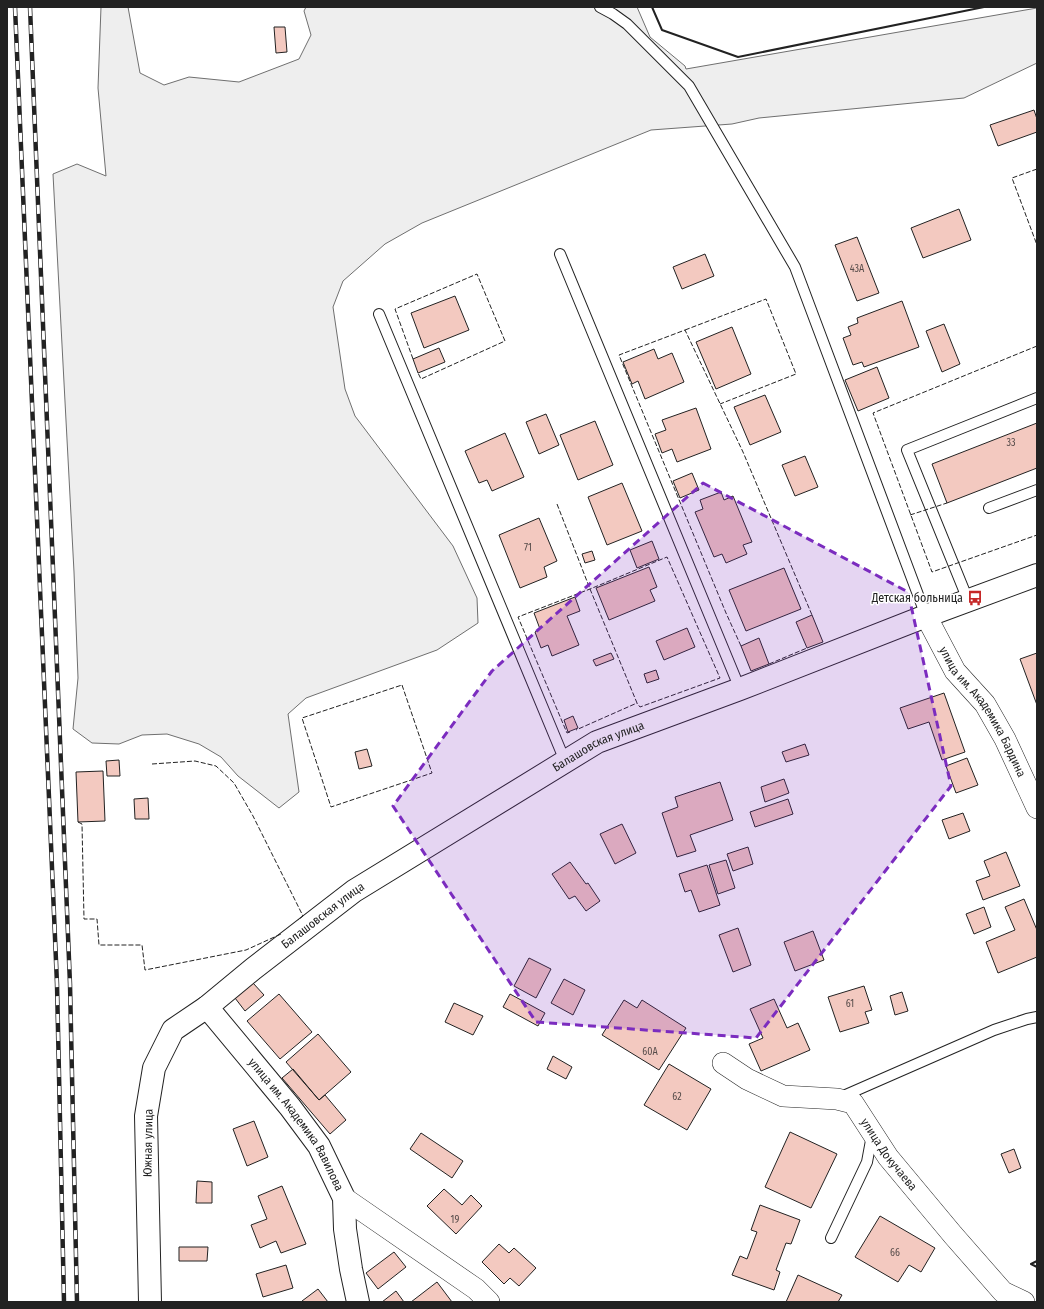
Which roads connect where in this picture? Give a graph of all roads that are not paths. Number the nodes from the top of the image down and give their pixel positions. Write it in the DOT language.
graph roads {
  1 [pos="600,7"];
  2 [pos="560,254"];
  3 [pos="379,314"];
  4 [pos="1037,398"];
  5 [pos="1037,490"];
  6 [pos="989,508"];
  7 [pos="1037,575"];
  8 [pos="968,600"];
  9 [pos="926,616"];
  10 [pos="740,689"];
  11 [pos="565,761"];
  12 [pos="1037,808"];
  13 [pos="207,1007"];
  14 [pos="1037,1017"];
  15 [pos="723,1063"];
  16 [pos="837,1099"];
  17 [pos="872,1133"];
  18 [pos="344,1198"];
  19 [pos="831,1238"];
  20 [pos="150,1302"];
  21 [pos="358,1302"];
  22 [pos="490,1302"];
  23 [pos="1024,1302"];
  1 -- 9 [label="lane"];
  2 -- 10 [label="lane"];
  3 -- 11 [label="lane"];
  4 -- 8 [label="lane"];
  5 -- 6 [label="lane"];
  7 -- 8 [label="street, Балашовская улица"];
  8 -- 9 [label="street, Балашовская улица"];
  9 -- 10 [label="street, Балашовская улица"];
  9 -- 12 [label="street, улица им. Академика Бардина"];
  10 -- 11 [label="street, Балашовская улица"];
  11 -- 13 [label="street, Балашовская улица"];
  13 -- 18 [label="street, улица им. Академика Вавилова"];
  13 -- 20 [label="street, Южная улица"];
  14 -- 16 [label="lane"];
  15 -- 16 [label="street, улица Докучаева"];
  16 -- 17 [label="street, улица Докучаева"];
  17 -- 19 [label="lane"];
  17 -- 23 [label="street, улица Докучаева"];
  18 -- 21 [label="street"];
  18 -- 22 [label="street, улица им. Академика Вавилова"];
}
